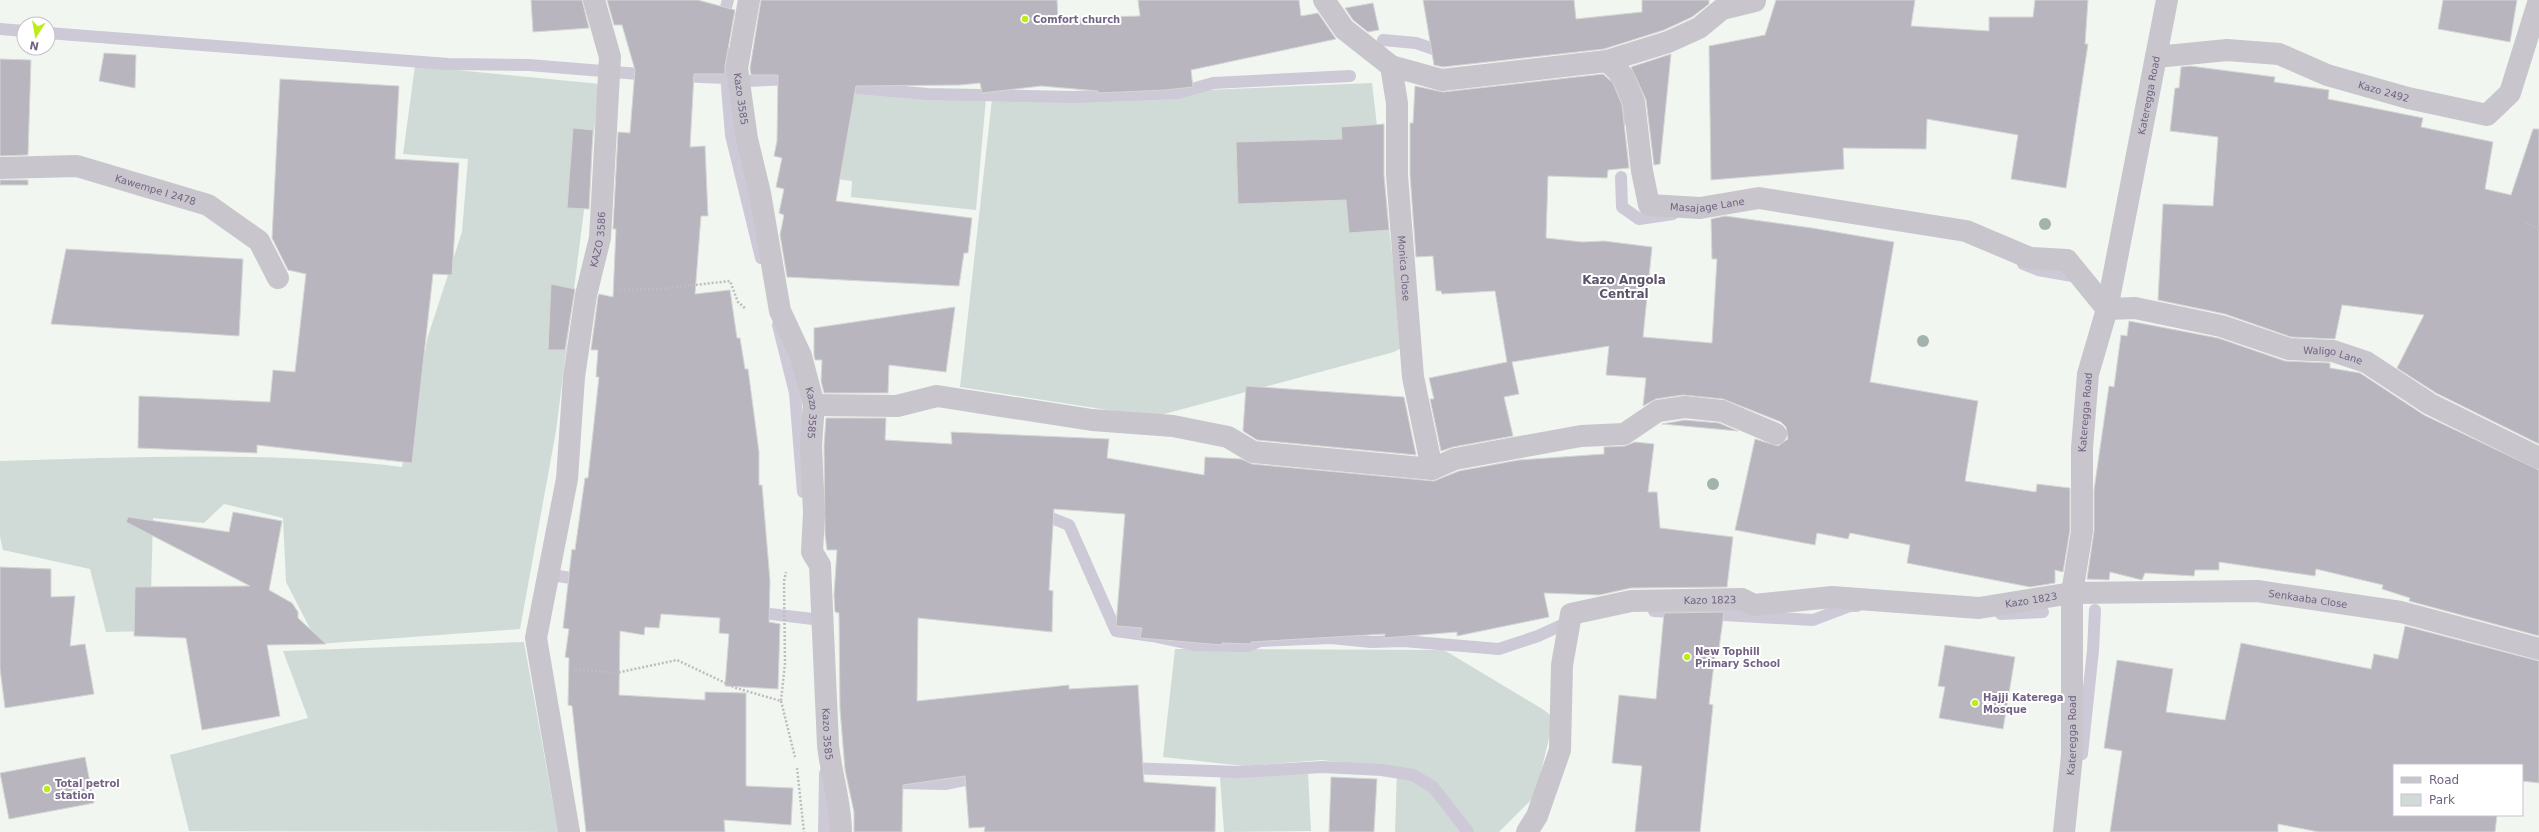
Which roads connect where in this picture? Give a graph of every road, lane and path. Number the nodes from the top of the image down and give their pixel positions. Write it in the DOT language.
graph roads {
  1 [pos="594,0"];
  2 [pos="749,0"];
  3 [pos="1324,0"];
  4 [pos="2167,0"];
  5 [pos="2539,0"];
  6 [pos="1755,1"];
  7 [pos="2156,58"];
  8 [pos="1607,61"];
  9 [pos="1391,66"];
  10 [pos="0,168"];
  11 [pos="2526,223"];
  12 [pos="2539,229"];
  13 [pos="278,278"];
  14 [pos="586,294"];
  15 [pos="2107,309"];
  16 [pos="751,314"];
  17 [pos="814,405"];
  18 [pos="1776,434"];
  19 [pos="2539,458"];
  20 [pos="1432,469"];
  21 [pos="788,566"];
  22 [pos="2072,593"];
  23 [pos="2539,649"];
  24 [pos="541,670"];
  25 [pos="781,701"];
  26 [pos="569,832"];
  27 [pos="804,832"];
  28 [pos="841,832"];
  29 [pos="1527,832"];
  30 [pos="2064,832"];
  1 -- 14 [label="street, KAZO 3586"];
  2 -- 17 [label="street, Kazo 3585"];
  3 -- 9 [label="street"];
  4 -- 7 [label="street, Kateregga Road"];
  5 -- 7 [label="street, Kazo 2492"];
  6 -- 8 [label="street"];
  7 -- 15 [label="street, Kateregga Road"];
  8 -- 9 [label="street"];
  8 -- 15 [label="street, Masajage Lane"];
  9 -- 20 [label="street, Monica Close"];
  10 -- 13 [label="street, Kawempe I 2478"];
  11 -- 12 [label="path"];
  14 -- 16 [label="path"];
  14 -- 24 [label="street, KAZO 3586"];
  15 -- 19 [label="street, Waligo Lane"];
  15 -- 22 [label="street, Kateregga Road"];
  17 -- 20 [label="street"];
  17 -- 28 [label="street, Kazo 3585"];
  18 -- 20 [label="street"];
  21 -- 25 [label="path"];
  22 -- 23 [label="street, Senkaaba Close"];
  22 -- 29 [label="street, Kazo 1823"];
  22 -- 30 [label="street, Kateregga Road"];
  24 -- 25 [label="path"];
  24 -- 26 [label="street, KAZO 3586"];
  25 -- 27 [label="path"];
}
